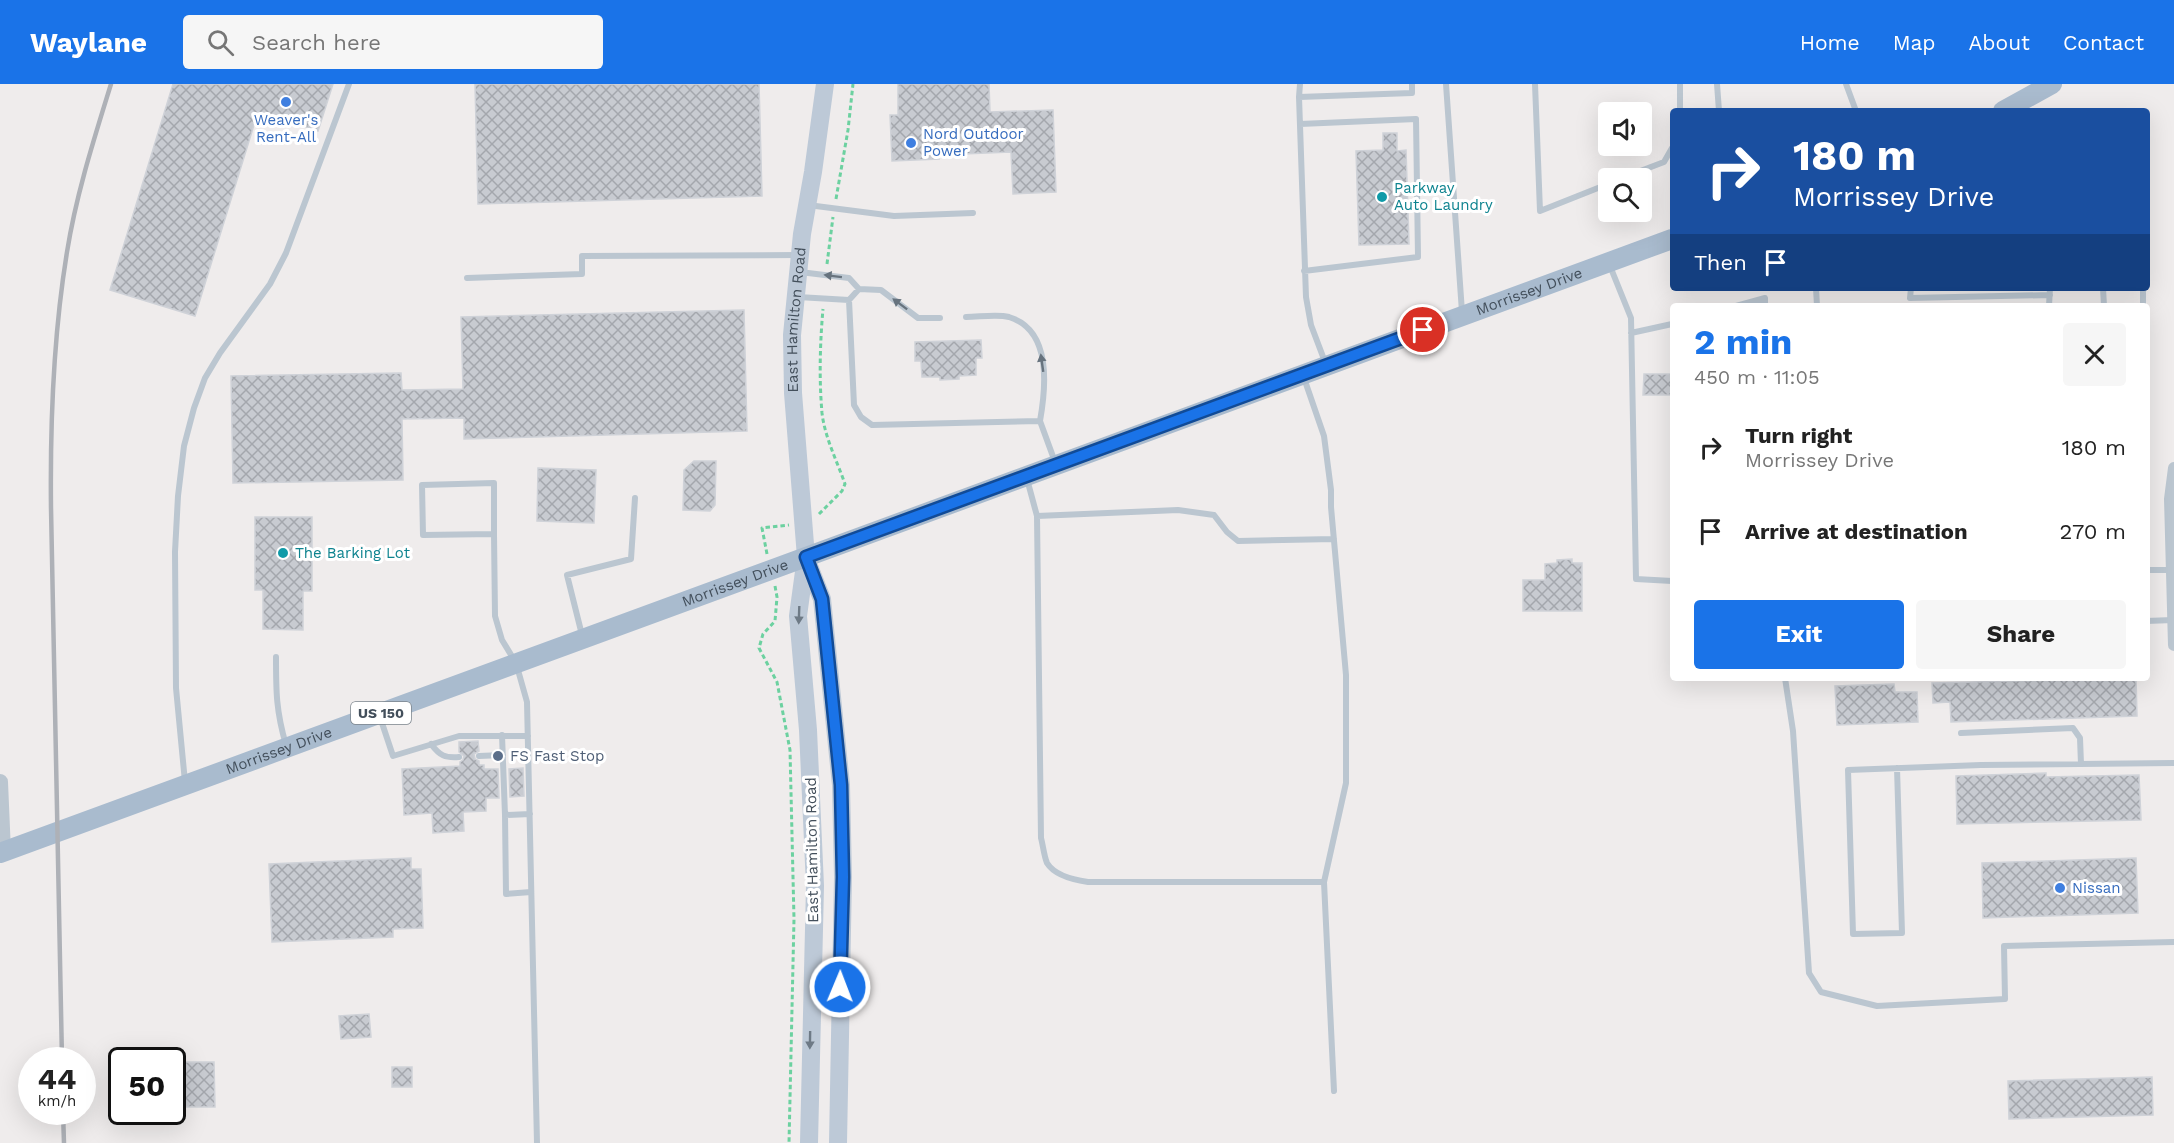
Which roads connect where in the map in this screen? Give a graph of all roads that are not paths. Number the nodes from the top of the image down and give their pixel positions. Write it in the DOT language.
graph roads {
  1 [pos="349,84"];
  2 [pos="825,84"];
  3 [pos="1300,84"];
  4 [pos="1412,84"];
  5 [pos="1446,84"];
  6 [pos="1535,84"];
  7 [pos="1680,84"];
  8 [pos="1717,84"];
  9 [pos="1846,84"];
  10 [pos="2037,90"];
  11 [pos="1299,97"];
  12 [pos="1680,108"];
  13 [pos="1719,108"];
  14 [pos="1855,108"];
  15 [pos="2008,108"];
  16 [pos="1300,124"];
  17 [pos="1670,152"];
  18 [pos="1648,168"];
  19 [pos="1598,188"];
  20 [pos="807,205"];
  21 [pos="973,213"];
  22 [pos="1670,240"];
  23 [pos="1609,262"];
  24 [pos="798,263"];
  25 [pos="1304,271"];
  26 [pos="467,278"];
  27 [pos="859,289"];
  28 [pos="1911,291"];
  29 [pos="2050,292"];
  30 [pos="794,297"];
  31 [pos="1910,298"];
  32 [pos="849,300"];
  33 [pos="1746,303"];
  34 [pos="1765,303"];
  35 [pos="1909,303"];
  36 [pos="1462,316"];
  37 [pos="966,317"];
  38 [pos="940,318"];
  39 [pos="1670,324"];
  40 [pos="1631,333"];
  41 [pos="1327,366"];
  42 [pos="1303,375"];
  43 [pos="1040,421"];
  44 [pos="1056,465"];
  45 [pos="2174,468"];
  46 [pos="1027,476"];
  47 [pos="635,498"];
  48 [pos="1037,516"];
  49 [pos="494,534"];
  50 [pos="1334,539"];
  51 [pos="806,557"];
  52 [pos="2150,570"];
  53 [pos="2172,570"];
  54 [pos="1670,581"];
  55 [pos="2173,620"];
  56 [pos="2150,621"];
  57 [pos="583,639"];
  58 [pos="2174,645"];
  59 [pos="276,657"];
  60 [pos="516,663"];
  61 [pos="1785,681"];
  62 [pos="379,714"];
  63 [pos="1961,733"];
  64 [pos="502,735"];
  65 [pos="528,736"];
  66 [pos="431,744"];
  67 [pos="287,747"];
  68 [pos="502,755"];
  69 [pos="479,756"];
  70 [pos="459,757"];
  71 [pos="2174,763"];
  72 [pos="2081,764"];
  73 [pos="1897,768"];
  74 [pos="0,782"];
  75 [pos="185,784"];
  76 [pos="530,814"];
  77 [pos="505,815"];
  78 [pos="2,853"];
  79 [pos="1324,882"];
  80 [pos="531,892"];
  81 [pos="2174,942"];
  82 [pos="1334,1091"];
  83 [pos="537,1143"];
  84 [pos="809,1143"];
  85 [pos="838,1143"];
  1 -- 75 [label="lane"];
  2 -- 20 [label="main road, East Hamilton Road"];
  3 -- 11 [label="lane"];
  4 -- 11 [label="lane"];
  5 -- 36 [label="lane"];
  6 -- 19 [label="lane"];
  7 -- 12 [label="lane"];
  8 -- 13 [label="lane"];
  9 -- 14 [label="lane"];
  10 -- 15 [label="main road"];
  11 -- 16 [label="lane"];
  16 -- 25 [label="lane"];
  16 -- 25 [label="lane"];
  17 -- 18 [label="lane"];
  20 -- 21 [label="lane"];
  20 -- 24 [label="main road, East Hamilton Road"];
  22 -- 23 [label="main road, Morrissey Drive / US 150"];
  23 -- 36 [label="main road, Morrissey Drive / US 150"];
  23 -- 40 [label="lane"];
  24 -- 26 [label="lane"];
  27 -- 24 [label="lane, one-way"];
  24 -- 30 [label="main road, East Hamilton Road"];
  25 -- 41 [label="lane"];
  27 -- 32 [label="lane"];
  38 -- 27 [label="lane, one-way"];
  28 -- 31 [label="lane"];
  29 -- 31 [label="lane"];
  30 -- 32 [label="lane"];
  30 -- 51 [label="main road, East Hamilton Road"];
  31 -- 35 [label="lane"];
  32 -- 43 [label="lane"];
  33 -- 34 [label="lane"];
  36 -- 41 [label="main road, Morrissey Drive / US 150"];
  43 -- 37 [label="lane, one-way"];
  39 -- 40 [label="lane"];
  40 -- 54 [label="lane"];
  41 -- 42 [label="main road, Morrissey Drive / US 150"];
  42 -- 44 [label="main road, Morrissey Drive / US 150"];
  42 -- 50 [label="lane"];
  43 -- 44 [label="lane"];
  44 -- 46 [label="main road, Morrissey Drive / US 150"];
  45 -- 53 [label="street"];
  46 -- 48 [label="lane"];
  46 -- 51 [label="main road, Morrissey Drive / US 150"];
  47 -- 57 [label="lane"];
  48 -- 50 [label="lane"];
  48 -- 79 [label="lane"];
  49 -- 49 [label="lane"];
  49 -- 60 [label="lane"];
  50 -- 79 [label="lane"];
  51 -- 57 [label="main road, Morrissey Drive / US 150"];
  51 -- 84 [label="main road, East Hamilton Road, one-way"];
  51 -- 85 [label="main road, East Hamilton Road"];
  52 -- 53 [label="lane"];
  53 -- 55 [label="street"];
  55 -- 56 [label="lane"];
  55 -- 58 [label="street"];
  57 -- 60 [label="main road, Morrissey Drive / US 150"];
  59 -- 67 [label="lane"];
  60 -- 62 [label="main road, Morrissey Drive / US 150"];
  60 -- 65 [label="lane"];
  61 -- 81 [label="lane"];
  62 -- 66 [label="lane"];
  62 -- 67 [label="main road, Morrissey Drive / US 150"];
  63 -- 72 [label="lane"];
  64 -- 65 [label="lane"];
  64 -- 66 [label="lane"];
  64 -- 68 [label="lane"];
  65 -- 76 [label="lane"];
  66 -- 70 [label="lane"];
  67 -- 75 [label="main road, Morrissey Drive / US 150"];
  68 -- 69 [label="lane"];
  68 -- 77 [label="lane"];
  71 -- 72 [label="lane"];
  72 -- 73 [label="lane"];
  73 -- 73 [label="lane"];
  74 -- 78 [label="street"];
  75 -- 78 [label="main road, Morrissey Drive / US 150"];
  76 -- 77 [label="lane"];
  76 -- 80 [label="lane"];
  77 -- 80 [label="lane"];
  79 -- 82 [label="lane"];
  80 -- 83 [label="lane"];
}
